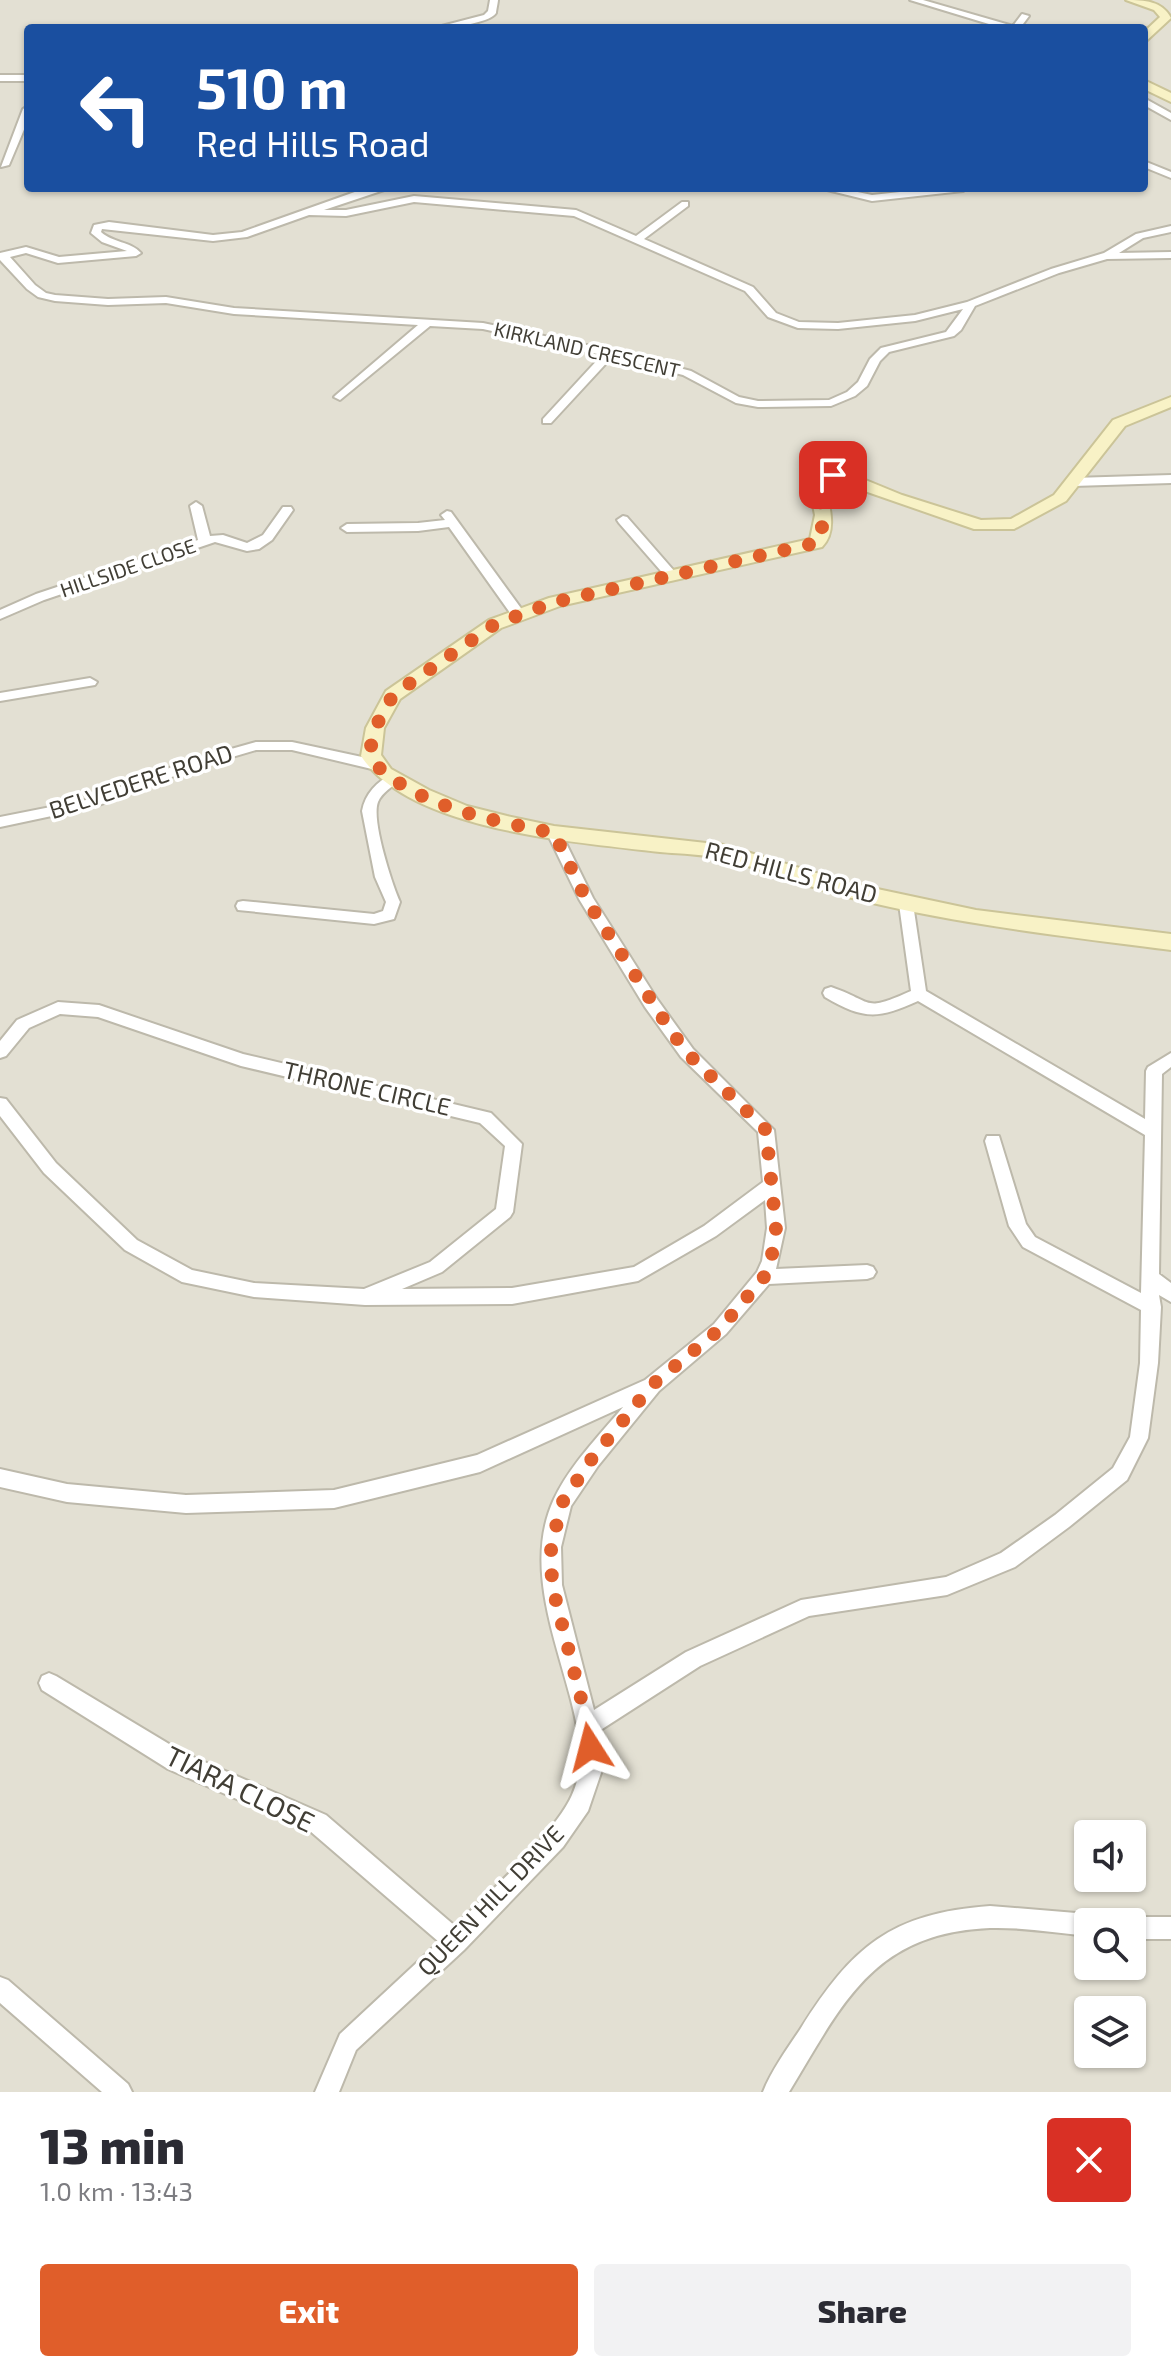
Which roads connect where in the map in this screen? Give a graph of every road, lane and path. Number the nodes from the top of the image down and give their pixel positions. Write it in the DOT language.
graph roads {
  1 [pos="494,0"];
  2 [pos="914,0"];
  3 [pos="1132,0"];
  4 [pos="1025,16"];
  5 [pos="1169,16"];
  6 [pos="487,17"];
  7 [pos="456,24"];
  8 [pos="489,24"];
  9 [pos="999,24"];
  10 [pos="1017,24"];
  11 [pos="1148,35"];
  12 [pos="0,78"];
  13 [pos="24,78"];
  14 [pos="1148,86"];
  15 [pos="1170,96"];
  16 [pos="1148,103"];
  17 [pos="1171,117"];
  18 [pos="24,118"];
  19 [pos="4,165"];
  20 [pos="1148,166"];
  21 [pos="1171,175"];
  22 [pos="364,192"];
  23 [pos="843,192"];
  24 [pos="908,192"];
  25 [pos="685,204"];
  26 [pos="306,212"];
  27 [pos="1171,229"];
  28 [pos="636,240"];
  29 [pos="1171,255"];
  30 [pos="1,256"];
  31 [pos="1106,256"];
  32 [pos="971,304"];
  33 [pos="429,321"];
  34 [pos="610,353"];
  35 [pos="340,397"];
  36 [pos="1171,402"];
  37 [pos="547,421"];
  38 [pos="1171,479"];
  39 [pos="1073,482"];
  40 [pos="196,506"];
  41 [pos="287,510"];
  42 [pos="623,520"];
  43 [pos="347,528"];
  44 [pos="204,542"];
  45 [pos="671,575"];
  46 [pos="518,614"];
  47 [pos="0,615"];
  48 [pos="90,682"];
  49 [pos="0,697"];
  50 [pos="376,765"];
  51 [pos="393,779"];
  52 [pos="0,822"];
  53 [pos="554,833"];
  54 [pos="906,904"];
  55 [pos="243,906"];
  56 [pos="1171,942"];
  57 [pos="831,993"];
  58 [pos="919,994"];
  59 [pos="0,1052"];
  60 [pos="1169,1062"];
  61 [pos="0,1104"];
  62 [pos="1151,1131"];
  63 [pos="993,1141"];
  64 [pos="770,1186"];
  65 [pos="867,1272"];
  66 [pos="764,1277"];
  67 [pos="1152,1278"];
  68 [pos="1171,1294"];
  69 [pos="365,1297"];
  70 [pos="1152,1307"];
  71 [pos="652,1385"];
  72 [pos="0,1478"];
  73 [pos="49,1683"];
  74 [pos="588,1726"];
  75 [pos="1074,1924"];
  76 [pos="1146,1928"];
  77 [pos="1171,1928"];
  78 [pos="456,1942"];
  79 [pos="0,1988"];
  80 [pos="120,2092"];
  81 [pos="327,2092"];
  82 [pos="775,2092"];
  1 -- 6 [label="street"];
  2 -- 9 [label="street"];
  3 -- 5 [label="main road"];
  4 -- 10 [label="street"];
  5 -- 11 [label="main road"];
  6 -- 7 [label="street"];
  6 -- 8 [label="street"];
  12 -- 13 [label="street"];
  14 -- 15 [label="main road"];
  16 -- 17 [label="street"];
  18 -- 19 [label="street"];
  20 -- 21 [label="street"];
  22 -- 26 [label="street"];
  23 -- 24 [label="street"];
  25 -- 28 [label="street"];
  26 -- 28 [label="street"];
  26 -- 30 [label="street"];
  27 -- 31 [label="street"];
  28 -- 32 [label="street"];
  29 -- 31 [label="street"];
  30 -- 33 [label="street, KIRKLAND CRESCENT"];
  31 -- 32 [label="street"];
  32 -- 34 [label="street, KIRKLAND CRESCENT"];
  33 -- 34 [label="street, KIRKLAND CRESCENT"];
  33 -- 35 [label="street"];
  34 -- 37 [label="street"];
  36 -- 39 [label="main road"];
  38 -- 39 [label="street"];
  39 -- 45 [label="main road"];
  40 -- 44 [label="street"];
  41 -- 44 [label="street, HILLSIDE CLOSE"];
  42 -- 45 [label="street"];
  43 -- 46 [label="street"];
  44 -- 47 [label="street, HILLSIDE CLOSE"];
  45 -- 46 [label="main road"];
  46 -- 50 [label="main road"];
  48 -- 49 [label="street"];
  50 -- 51 [label="main road, RED HILLS ROAD"];
  50 -- 52 [label="street, BELVEDERE ROAD"];
  51 -- 53 [label="main road, RED HILLS ROAD"];
  51 -- 55 [label="street"];
  53 -- 54 [label="main road, RED HILLS ROAD"];
  53 -- 64 [label="street, QUEEN HILL DRIVE"];
  54 -- 56 [label="main road, RED HILLS ROAD"];
  54 -- 58 [label="street"];
  57 -- 58 [label="street"];
  58 -- 62 [label="street"];
  59 -- 69 [label="street, THRONE CIRCLE"];
  60 -- 62 [label="street"];
  61 -- 69 [label="street, THRONE CIRCLE"];
  62 -- 67 [label="street"];
  63 -- 70 [label="street"];
  64 -- 66 [label="street, QUEEN HILL DRIVE"];
  64 -- 69 [label="street, THRONE CIRCLE"];
  65 -- 66 [label="street"];
  66 -- 71 [label="street, QUEEN HILL DRIVE"];
  67 -- 68 [label="street"];
  67 -- 70 [label="street"];
  70 -- 74 [label="street"];
  71 -- 72 [label="street"];
  71 -- 74 [label="street, QUEEN HILL DRIVE"];
  73 -- 78 [label="street, TIARA CLOSE"];
  74 -- 78 [label="street, QUEEN HILL DRIVE"];
  75 -- 82 [label="street"];
  76 -- 77 [label="street"];
  78 -- 81 [label="street, QUEEN HILL DRIVE"];
  79 -- 80 [label="street"];
}
